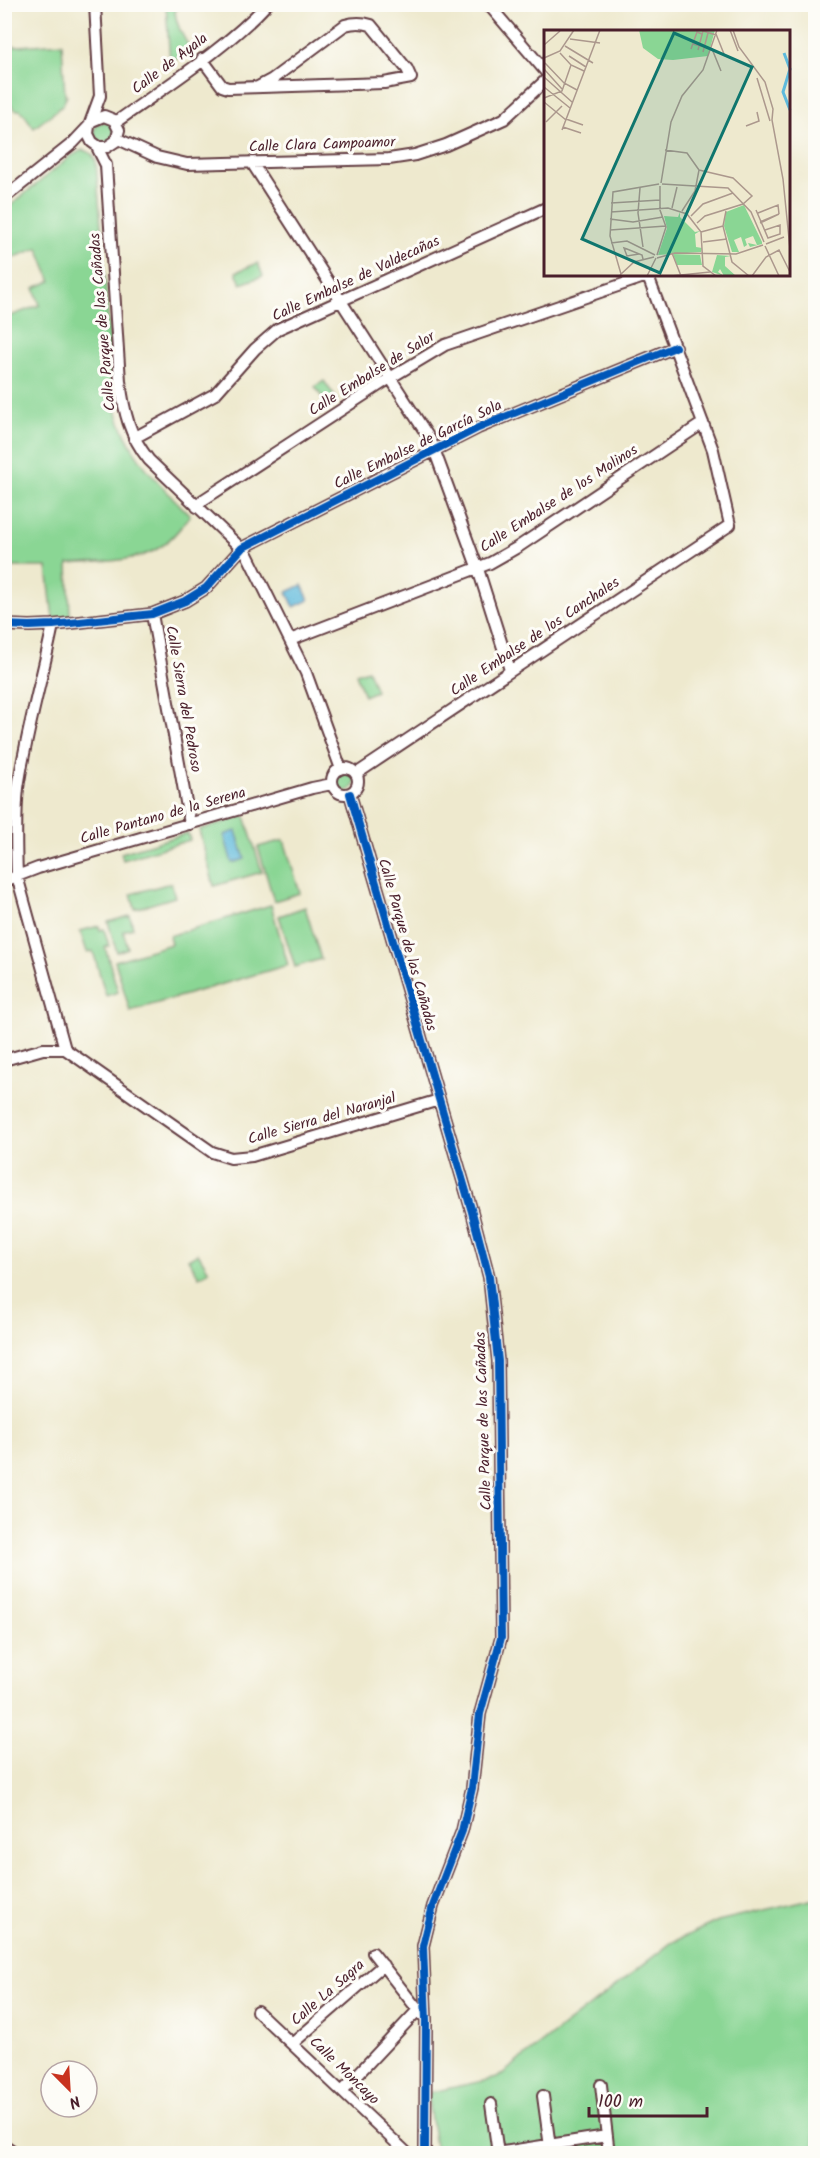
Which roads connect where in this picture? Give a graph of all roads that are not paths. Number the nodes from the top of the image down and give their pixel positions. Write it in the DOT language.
graph roads {
  1 [pos="94,4"];
  2 [pos="267,4"];
  3 [pos="488,4"];
  4 [pos="202,59"];
  5 [pos="544,70"];
  6 [pos="544,82"];
  7 [pos="258,87"];
  8 [pos="100,96"];
  9 [pos="114,120"];
  10 [pos="91,123"];
  11 [pos="116,141"];
  12 [pos="73,143"];
  13 [pos="94,144"];
  14 [pos="252,163"];
  15 [pos="106,165"];
  16 [pos="4,198"];
  17 [pos="544,209"];
  18 [pos="644,276"];
  19 [pos="647,276"];
  20 [pos="340,302"];
  21 [pos="675,347"];
  22 [pos="390,378"];
  23 [pos="704,423"];
  24 [pos="134,438"];
  25 [pos="435,450"];
  26 [pos="197,507"];
  27 [pos="242,548"];
  28 [pos="478,569"];
  29 [pos="152,614"];
  30 [pos="4,625"];
  31 [pos="53,625"];
  32 [pos="290,640"];
  33 [pos="510,670"];
  34 [pos="341,769"];
  35 [pos="356,774"];
  36 [pos="332,784"];
  37 [pos="350,794"];
  38 [pos="190,824"];
  39 [pos="17,876"];
  40 [pos="4,881"];
  41 [pos="65,1049"];
  42 [pos="4,1060"];
  43 [pos="439,1100"];
  44 [pos="373,1953"];
  45 [pos="383,1965"];
  46 [pos="418,2010"];
  47 [pos="257,2011"];
  48 [pos="426,2020"];
  49 [pos="293,2043"];
  50 [pos="601,2085"];
  51 [pos="343,2090"];
  52 [pos="543,2096"];
  53 [pos="491,2104"];
  54 [pos="607,2136"];
  55 [pos="4,2145"];
  56 [pos="550,2149"];
  57 [pos="495,2153"];
  58 [pos="17,2154"];
  59 [pos="408,2154"];
  60 [pos="425,2154"];
  61 [pos="609,2154"];
  1 -- 8 [label="street"];
  2 -- 4 [label="street, Calle de Ayala"];
  3 -- 5 [label="street"];
  4 -- 7 [label="street"];
  4 -- 9 [label="street, Calle de Ayala"];
  6 -- 14 [label="street, Calle Clara Campoamor"];
  7 -- 7 [label="street"];
  8 -- 9 [label="street"];
  8 -- 10 [label="street"];
  9 -- 10 [label="street"];
  9 -- 11 [label="street"];
  10 -- 12 [label="street"];
  10 -- 13 [label="street"];
  11 -- 13 [label="street"];
  11 -- 14 [label="street, Calle Clara Campoamor"];
  11 -- 15 [label="street, Calle Parque de las Cañadas"];
  12 -- 13 [label="street"];
  12 -- 16 [label="street"];
  13 -- 15 [label="street, Calle Parque de las Cañadas"];
  14 -- 20 [label="street"];
  15 -- 24 [label="street, Calle Parque de las Cañadas"];
  17 -- 20 [label="street, Calle Embalse de Valdecañas"];
  18 -- 22 [label="street, Calle Embalse de Salor"];
  19 -- 21 [label="street"];
  20 -- 22 [label="street"];
  20 -- 24 [label="street, Calle Embalse de Valdecañas"];
  21 -- 23 [label="street"];
  21 -- 25 [label="street, Calle Embalse de García Sola"];
  22 -- 25 [label="street"];
  22 -- 26 [label="street, Calle Embalse de Salor"];
  23 -- 28 [label="street, Calle Embalse de los Molinos"];
  23 -- 33 [label="street, Calle Embalse de los Canchales"];
  24 -- 26 [label="street, Calle Parque de las Cañadas"];
  25 -- 27 [label="street, Calle Embalse de García Sola"];
  25 -- 28 [label="street"];
  26 -- 27 [label="street, Calle Parque de las Cañadas"];
  27 -- 29 [label="street"];
  27 -- 32 [label="street, Calle Parque de las Cañadas"];
  28 -- 32 [label="street, Calle Embalse de los Molinos"];
  28 -- 33 [label="street"];
  29 -- 31 [label="street"];
  29 -- 38 [label="street, Calle Sierra del Pedroso"];
  30 -- 31 [label="street"];
  31 -- 39 [label="street"];
  32 -- 34 [label="street, Calle Parque de las Cañadas"];
  33 -- 35 [label="street, Calle Embalse de los Canchales"];
  34 -- 35 [label="street"];
  34 -- 36 [label="street"];
  35 -- 37 [label="street"];
  36 -- 37 [label="street"];
  36 -- 38 [label="street, Calle Pantano de la Serena"];
  37 -- 43 [label="street, Calle Parque de las Cañadas"];
  38 -- 39 [label="street, Calle Pantano de la Serena"];
  39 -- 40 [label="street, Calle Pantano de la Serena"];
  39 -- 41 [label="street"];
  41 -- 42 [label="street"];
  41 -- 43 [label="street, Calle Sierra del Naranjal"];
  43 -- 48 [label="street, Calle Parque de las Cañadas"];
  44 -- 45 [label="street"];
  45 -- 46 [label="street"];
  45 -- 49 [label="street, Calle La Sagra"];
  46 -- 48 [label="street"];
  46 -- 51 [label="street"];
  47 -- 49 [label="street, Calle Moncayo"];
  48 -- 60 [label="street, Calle Parque de las Cañadas"];
  49 -- 51 [label="street, Calle Moncayo"];
  50 -- 54 [label="street"];
  51 -- 59 [label="street, Calle Moncayo"];
  52 -- 56 [label="street"];
  53 -- 57 [label="street"];
  54 -- 56 [label="street"];
  54 -- 61 [label="street"];
  55 -- 58 [label="street"];
  56 -- 57 [label="street"];
}
